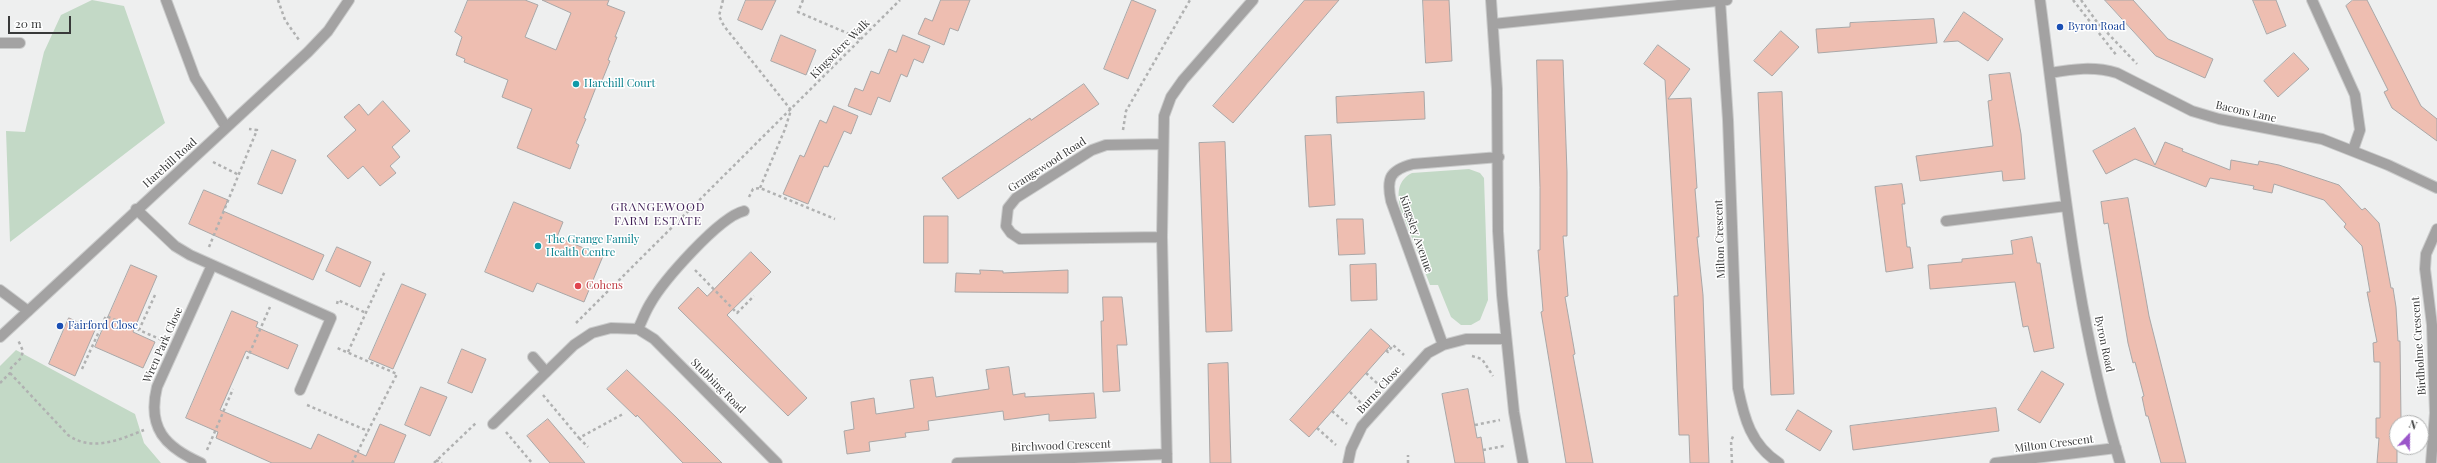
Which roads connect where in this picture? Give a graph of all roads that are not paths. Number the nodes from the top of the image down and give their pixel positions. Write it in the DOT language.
graph roads {
  1 [pos="166,0"];
  2 [pos="349,0"];
  3 [pos="1253,0"];
  4 [pos="1491,0"];
  5 [pos="1722,0"];
  6 [pos="2040,0"];
  7 [pos="2312,0"];
  8 [pos="1493,24"];
  9 [pos="0,43"];
  10 [pos="20,43"];
  11 [pos="2050,72"];
  12 [pos="226,127"];
  13 [pos="1162,144"];
  14 [pos="2354,150"];
  15 [pos="1498,158"];
  16 [pos="2437,188"];
  17 [pos="2066,206"];
  18 [pos="136,209"];
  19 [pos="744,211"];
  20 [pos="1946,221"];
  21 [pos="2437,229"];
  22 [pos="1162,237"];
  23 [pos="208,263"];
  24 [pos="0,290"];
  25 [pos="28,311"];
  26 [pos="638,329"];
  27 [pos="0,337"];
  28 [pos="1506,339"];
  29 [pos="1443,345"];
  30 [pos="533,357"];
  31 [pos="546,372"];
  32 [pos="300,390"];
  33 [pos="495,422"];
  34 [pos="2116,448"];
  35 [pos="1167,458"];
  36 [pos="203,460"];
  37 [pos="777,463"];
  38 [pos="957,463"];
  39 [pos="1348,463"];
  40 [pos="1523,463"];
  41 [pos="1779,463"];
  42 [pos="1994,463"];
  43 [pos="2120,463"];
  44 [pos="2430,463"];
  1 -- 12 [label="street"];
  2 -- 12 [label="street, Harehill Road"];
  3 -- 13 [label="street"];
  4 -- 8 [label="street"];
  5 -- 8 [label="street"];
  5 -- 41 [label="street, Milton Crescent"];
  6 -- 11 [label="street, Byron Road"];
  7 -- 14 [label="street"];
  8 -- 15 [label="street"];
  9 -- 10 [label="street"];
  11 -- 14 [label="street, Bacons Lane"];
  11 -- 17 [label="street, Byron Road"];
  12 -- 18 [label="street, Harehill Road"];
  13 -- 22 [label="street"];
  13 -- 22 [label="street, Grangewood Road"];
  14 -- 16 [label="street, Bacons Lane"];
  15 -- 28 [label="street"];
  15 -- 29 [label="street, Kingsley Avenue"];
  17 -- 20 [label="street"];
  17 -- 34 [label="street, Byron Road"];
  18 -- 23 [label="street"];
  18 -- 25 [label="street, Harehill Road"];
  19 -- 26 [label="street"];
  21 -- 44 [label="street, Birdholme Crescent"];
  22 -- 35 [label="street"];
  23 -- 32 [label="street"];
  23 -- 36 [label="street, Wren Park Close"];
  24 -- 25 [label="street"];
  25 -- 27 [label="street, Harehill Road"];
  26 -- 31 [label="street"];
  26 -- 37 [label="street, Stubbing Road"];
  28 -- 29 [label="street"];
  28 -- 40 [label="street"];
  29 -- 39 [label="street, Burns Close"];
  30 -- 31 [label="street"];
  31 -- 33 [label="street"];
  34 -- 42 [label="street, Milton Crescent"];
  34 -- 43 [label="street, Byron Road"];
  35 -- 38 [label="street, Birchwood Crescent"];
}
